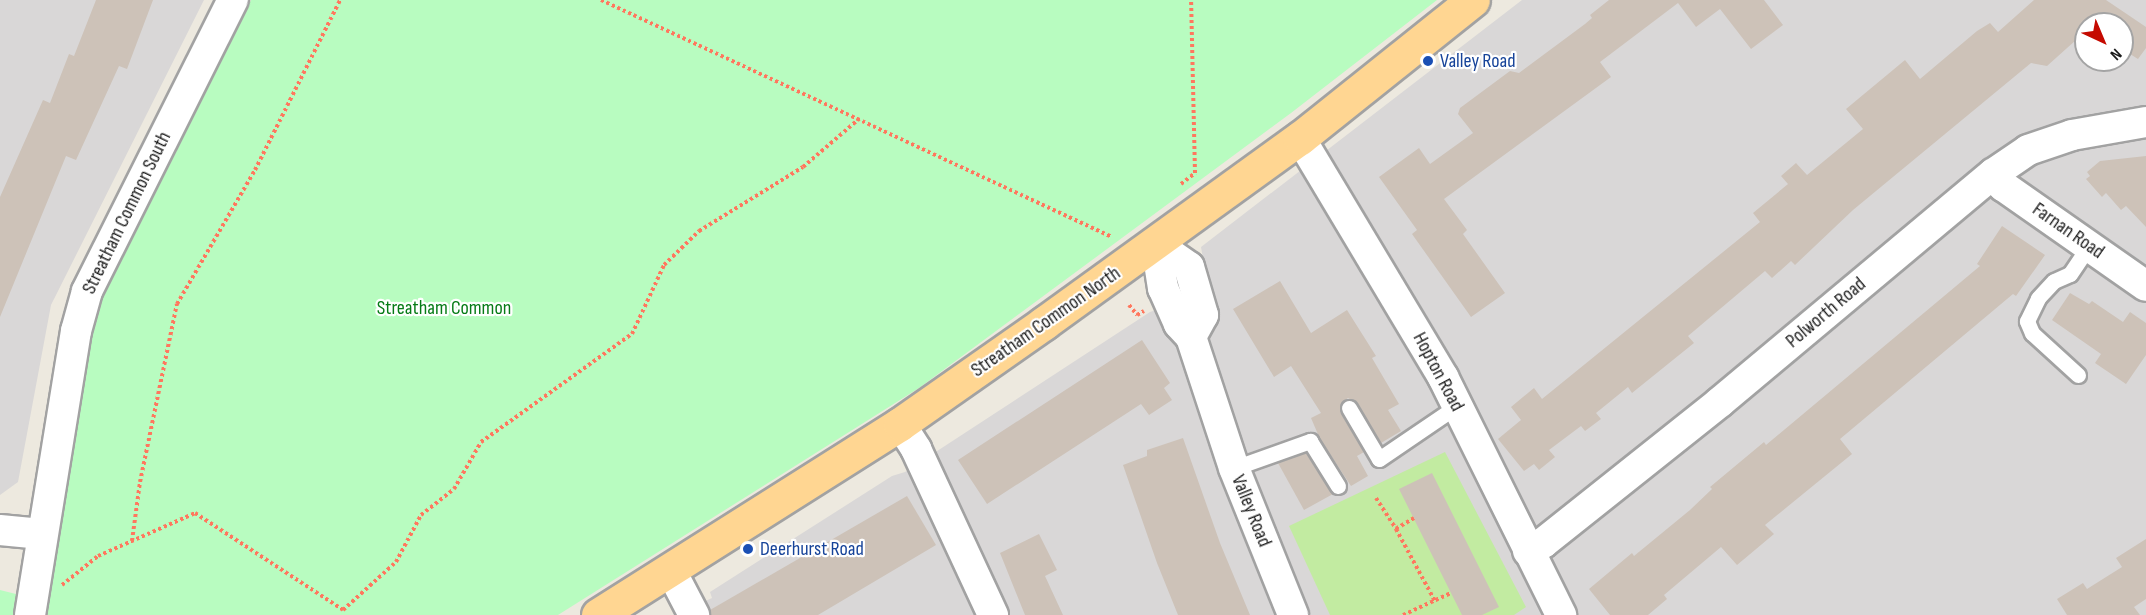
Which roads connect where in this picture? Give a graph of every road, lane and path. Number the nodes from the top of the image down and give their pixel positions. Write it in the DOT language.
graph roads {
  1 [pos="233,0"];
  2 [pos="340,0"];
  3 [pos="601,0"];
  4 [pos="1191,0"];
  5 [pos="1473,0"];
  6 [pos="859,119"];
  7 [pos="2146,122"];
  8 [pos="1300,138"];
  9 [pos="1993,174"];
  10 [pos="1177,188"];
  11 [pos="1115,238"];
  12 [pos="1156,244"];
  13 [pos="2089,246"];
  14 [pos="2146,286"];
  15 [pos="2078,375"];
  16 [pos="1456,406"];
  17 [pos="1349,408"];
  18 [pos="900,424"];
  19 [pos="1234,468"];
  20 [pos="1338,486"];
  21 [pos="1376,498"];
  22 [pos="1414,518"];
  23 [pos="0,530"];
  24 [pos="1396,530"];
  25 [pos="42,534"];
  26 [pos="132,541"];
  27 [pos="1528,550"];
  28 [pos="671,571"];
  29 [pos="57,589"];
  30 [pos="1451,593"];
  31 [pos="1435,601"];
  32 [pos="1410,614"];
  33 [pos="30,615"];
  34 [pos="598,615"];
  35 [pos="694,615"];
  36 [pos="993,615"];
  37 [pos="1293,615"];
  38 [pos="1403,615"];
  39 [pos="1561,615"];
  1 -- 25 [label="street, Streatham Common South"];
  2 -- 26 [label="path"];
  3 -- 6 [label="path"];
  4 -- 10 [label="path"];
  5 -- 8 [label="main road, Streatham Common North"];
  6 -- 11 [label="path"];
  6 -- 26 [label="path"];
  7 -- 9 [label="street, Polworth Road"];
  8 -- 12 [label="main road, Streatham Common North"];
  8 -- 16 [label="street, Hopton Road"];
  9 -- 13 [label="street, Farnan Road"];
  9 -- 27 [label="street, Polworth Road"];
  12 -- 18 [label="main road, Streatham Common North"];
  12 -- 19 [label="street, Valley Road"];
  13 -- 14 [label="street, Farnan Road"];
  13 -- 15 [label="lane"];
  16 -- 17 [label="lane"];
  16 -- 27 [label="street, Hopton Road"];
  18 -- 28 [label="main road, Streatham Common North"];
  18 -- 36 [label="street"];
  19 -- 20 [label="lane"];
  19 -- 37 [label="street, Valley Road"];
  21 -- 24 [label="path"];
  22 -- 24 [label="path"];
  23 -- 25 [label="street"];
  24 -- 31 [label="path"];
  25 -- 33 [label="street, Streatham Common South"];
  26 -- 29 [label="path"];
  27 -- 39 [label="street, Hopton Road"];
  28 -- 34 [label="main road, Streatham Common North"];
  28 -- 35 [label="street"];
  30 -- 31 [label="path"];
  31 -- 32 [label="path"];
  32 -- 38 [label="path"];
}
